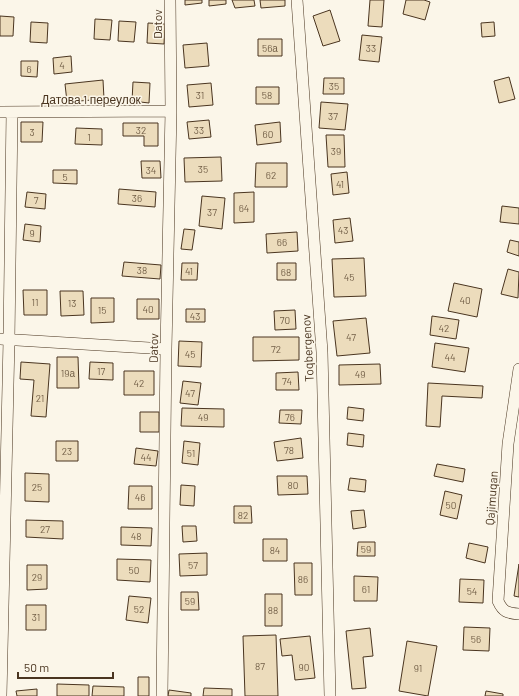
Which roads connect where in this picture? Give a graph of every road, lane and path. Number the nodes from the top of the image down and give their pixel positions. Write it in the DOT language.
graph roads {
  1 [pos="170,0"];
  2 [pos="297,0"];
  3 [pos="171,111"];
  4 [pos="0,112"];
  5 [pos="12,112"];
  6 [pos="4,339"];
  7 [pos="166,349"];
  8 [pos="519,369"];
  9 [pos="508,444"];
  10 [pos="519,447"];
  11 [pos="519,614"];
  12 [pos="1,696"];
  13 [pos="162,696"];
  14 [pos="330,696"];
  1 -- 3 [label="street, Datov"];
  2 -- 14 [label="street, Toqbergenov"];
  3 -- 5 [label="street, Датова 1 переулок"];
  3 -- 7 [label="street, Datov"];
  4 -- 5 [label="street, Датова 1 переулок"];
  5 -- 6 [label="street"];
  6 -- 7 [label="street"];
  6 -- 12 [label="street"];
  7 -- 13 [label="street, Datov"];
  8 -- 9 [label="street, Qajimuqan"];
  9 -- 10 [label="street"];
  9 -- 11 [label="street, Qajimuqan"];
}
